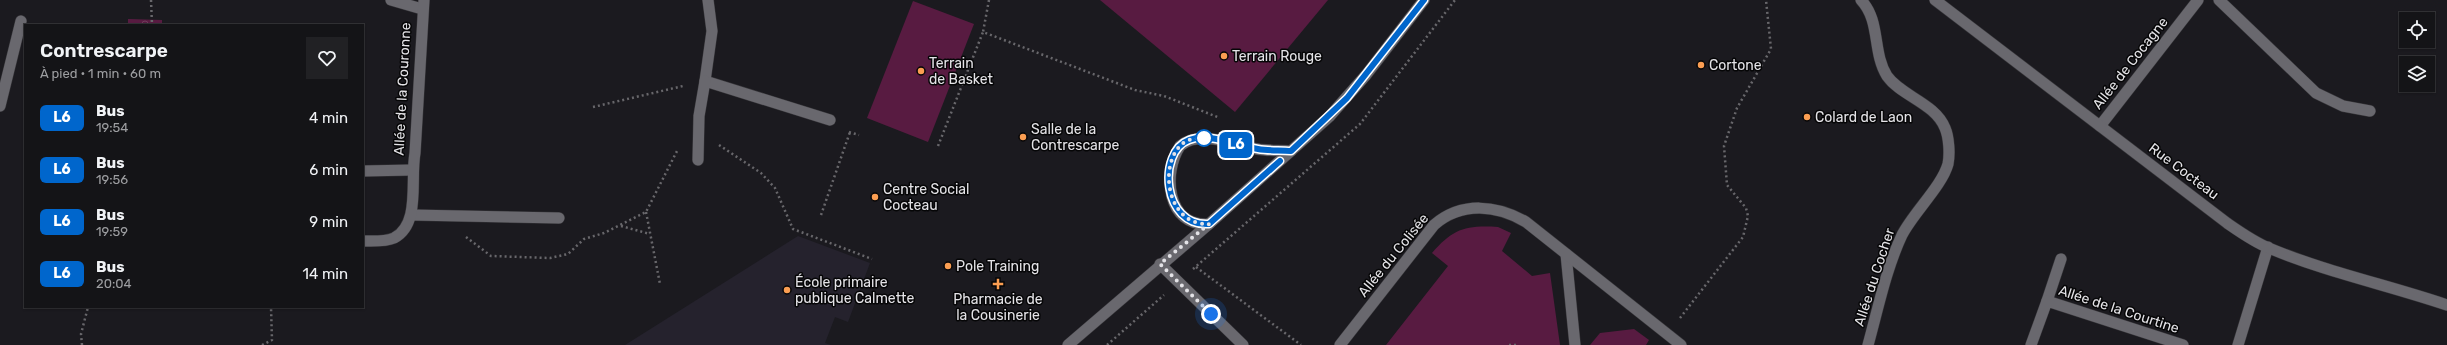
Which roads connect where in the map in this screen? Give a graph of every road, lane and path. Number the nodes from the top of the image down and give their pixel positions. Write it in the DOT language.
graph roads {
  1 [pos="150,0"];
  2 [pos="391,0"];
  3 [pos="708,0"];
  4 [pos="989,0"];
  5 [pos="1424,0"];
  6 [pos="1766,0"];
  7 [pos="1861,0"];
  8 [pos="1935,0"];
  9 [pos="2198,0"];
  10 [pos="2219,0"];
  11 [pos="423,5"];
  12 [pos="21,21"];
  13 [pos="152,24"];
  14 [pos="983,32"];
  15 [pos="705,82"];
  16 [pos="0,106"];
  17 [pos="593,107"];
  18 [pos="2370,111"];
  19 [pos="830,120"];
  20 [pos="1228,120"];
  21 [pos="2100,126"];
  22 [pos="698,131"];
  23 [pos="850,132"];
  24 [pos="938,146"];
  25 [pos="1291,151"];
  26 [pos="698,160"];
  27 [pos="364,170"];
  28 [pos="412,170"];
  29 [pos="646,212"];
  30 [pos="412,215"];
  31 [pos="821,215"];
  32 [pos="559,218"];
  33 [pos="1209,224"];
  34 [pos="620,226"];
  35 [pos="650,234"];
  36 [pos="364,241"];
  37 [pos="2268,247"];
  38 [pos="1566,254"];
  39 [pos="872,259"];
  40 [pos="2061,259"];
  41 [pos="1160,264"];
  42 [pos="1196,267"];
  43 [pos="660,284"];
  44 [pos="2047,301"];
  45 [pos="2447,304"];
  46 [pos="88,308"];
  47 [pos="271,308"];
  48 [pos="1667,335"];
  49 [pos="82,345"];
  50 [pos="262,345"];
  51 [pos="1068,345"];
  52 [pos="1243,345"];
  53 [pos="1301,345"];
  54 [pos="1340,345"];
  55 [pos="1509,345"];
  56 [pos="1516,345"];
  57 [pos="1575,345"];
  58 [pos="1680,345"];
  59 [pos="1868,345"];
  60 [pos="2031,345"];
  61 [pos="2182,345"];
  62 [pos="2238,345"];
  1 -- 13 [label="path"];
  2 -- 11 [label="street, Allée de la Couronne"];
  3 -- 15 [label="street"];
  4 -- 14 [label="path"];
  5 -- 25 [label="street"];
  6 -- 48 [label="path"];
  7 -- 59 [label="street, Allée du Cocher"];
  8 -- 21 [label="street, Rue Cocteau"];
  9 -- 21 [label="street, Allée de Cocagne"];
  10 -- 18 [label="street"];
  11 -- 28 [label="street, Allée de la Couronne"];
  12 -- 16 [label="street"];
  14 -- 20 [label="path"];
  14 -- 24 [label="path"];
  15 -- 17 [label="path"];
  15 -- 19 [label="street"];
  15 -- 22 [label="street"];
  21 -- 37 [label="street, Rue Cocteau"];
  22 -- 26 [label="street"];
  22 -- 39 [label="path"];
  23 -- 31 [label="path"];
  25 -- 33 [label="street"];
  25 -- 33 [label="street"];
  27 -- 28 [label="street, Allée de la Couronne"];
  28 -- 30 [label="street, Allée de la Couronne"];
  29 -- 35 [label="path"];
  30 -- 32 [label="street"];
  30 -- 36 [label="street"];
  33 -- 41 [label="street"];
  34 -- 35 [label="path"];
  35 -- 43 [label="path"];
  37 -- 45 [label="street, Rue Cocteau"];
  37 -- 62 [label="street"];
  38 -- 48 [label="street, Allée du Colisée"];
  38 -- 54 [label="street, Allée du Colisée"];
  38 -- 57 [label="street"];
  40 -- 44 [label="street, Allée de la Courtine"];
  41 -- 51 [label="street"];
  41 -- 52 [label="street"];
  42 -- 53 [label="path"];
  44 -- 60 [label="street, Allée de la Courtine"];
  44 -- 61 [label="street, Allée de la Courtine"];
  46 -- 49 [label="path"];
  47 -- 50 [label="path"];
  48 -- 58 [label="street, Allée du Colisée"];
  55 -- 56 [label="path"];
}
